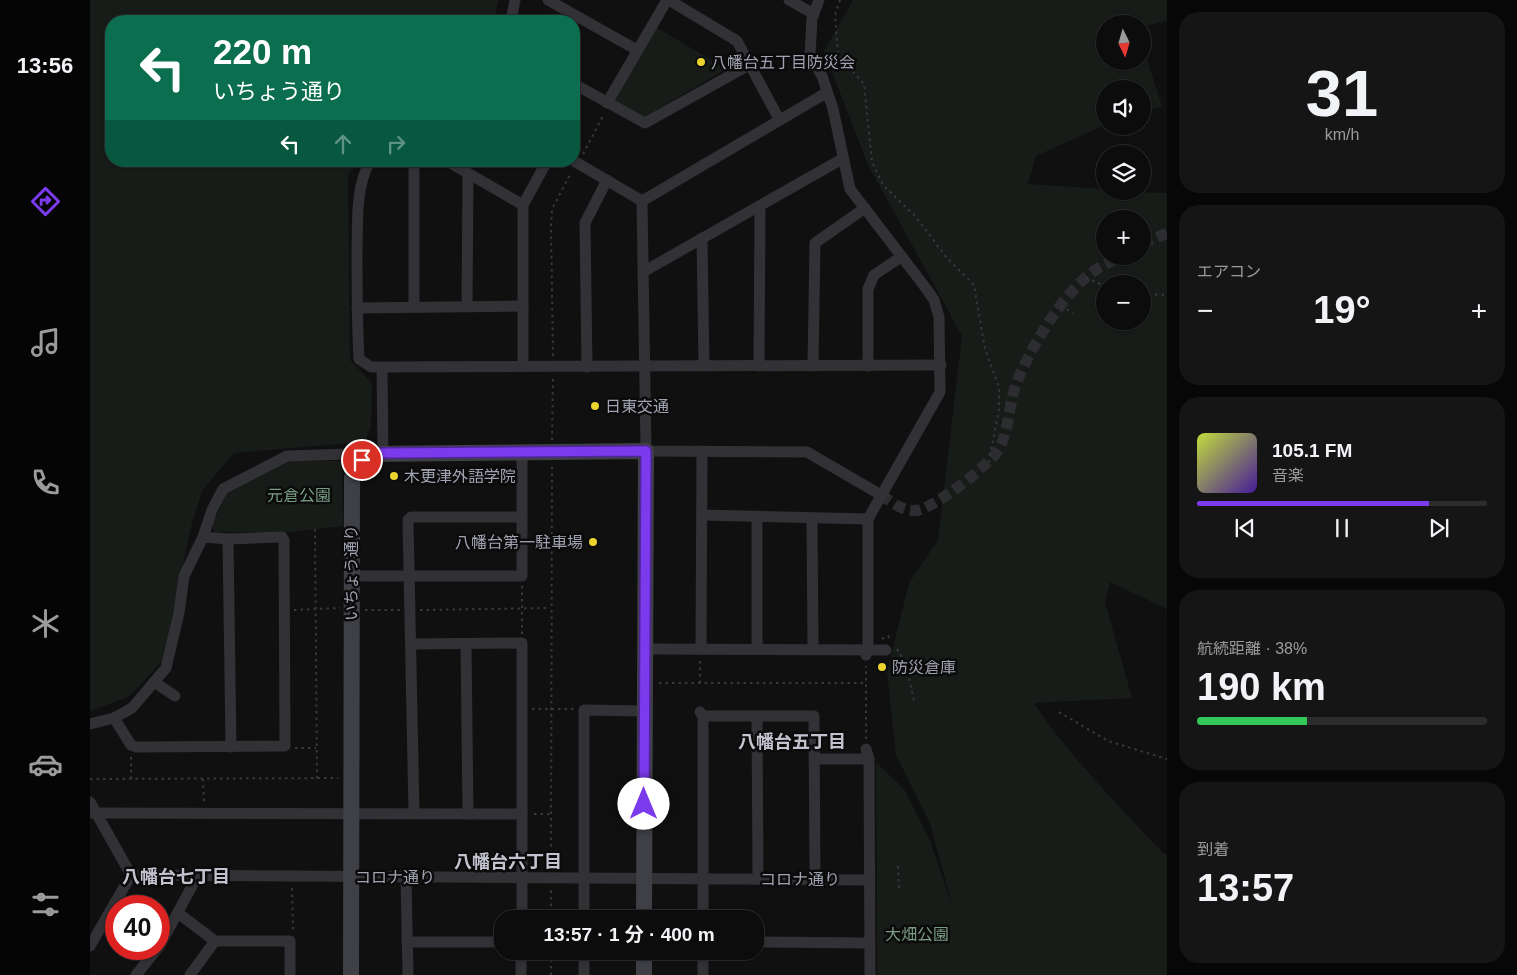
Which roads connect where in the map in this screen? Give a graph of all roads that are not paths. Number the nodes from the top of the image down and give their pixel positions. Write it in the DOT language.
graph roads {
  1 [pos="515,0"];
  2 [pos="548,0"];
  3 [pos="668,0"];
  4 [pos="789,0"];
  5 [pos="819,0"];
  6 [pos="814,14"];
  7 [pos="512,15"];
  8 [pos="575,15"];
  9 [pos="580,18"];
  10 [pos="638,50"];
  11 [pos="749,65"];
  12 [pos="580,87"];
  13 [pos="826,93"];
  14 [pos="608,103"];
  15 [pos="779,119"];
  16 [pos="842,159"];
  17 [pos="580,165"];
  18 [pos="368,167"];
  19 [pos="414,167"];
  20 [pos="456,167"];
  21 [pos="544,167"];
  22 [pos="468,175"];
  23 [pos="607,180"];
  24 [pos="642,201"];
  25 [pos="523,205"];
  26 [pos="760,206"];
  27 [pos="865,208"];
  28 [pos="702,238"];
  29 [pos="901,257"];
  30 [pos="643,272"];
  31 [pos="523,306"];
  32 [pos="414,307"];
  33 [pos="467,307"];
  34 [pos="357,308"];
  35 [pos="523,366"];
  36 [pos="704,366"];
  37 [pos="759,366"];
  38 [pos="813,366"];
  39 [pos="868,366"];
  40 [pos="941,366"];
  41 [pos="587,367"];
  42 [pos="645,367"];
  43 [pos="382,368"];
  44 [pos="646,451"];
  45 [pos="702,451"];
  46 [pos="383,453"];
  47 [pos="522,453"];
  48 [pos="362,460"];
  49 [pos="881,495"];
  50 [pos="702,515"];
  51 [pos="757,516"];
  52 [pos="522,517"];
  53 [pos="812,518"];
  54 [pos="868,519"];
  55 [pos="203,537"];
  56 [pos="228,539"];
  57 [pos="351,576"];
  58 [pos="410,576"];
  59 [pos="412,644"];
  60 [pos="466,644"];
  61 [pos="645,649"];
  62 [pos="700,649"];
  63 [pos="757,649"];
  64 [pos="813,649"];
  65 [pos="886,650"];
  66 [pos="867,652"];
  67 [pos="154,682"];
  68 [pos="174,696"];
  69 [pos="644,711"];
  70 [pos="758,716"];
  71 [pos="114,718"];
  72 [pos="90,724"];
  73 [pos="231,747"];
  74 [pos="814,759"];
  75 [pos="92,809"];
  76 [pos="351,812"];
  77 [pos="414,813"];
  78 [pos="468,814"];
  79 [pos="522,814"];
  80 [pos="131,875"];
  81 [pos="198,875"];
  82 [pos="350,876"];
  83 [pos="406,877"];
  84 [pos="522,877"];
  85 [pos="584,878"];
  86 [pos="645,878"];
  87 [pos="703,878"];
  88 [pos="758,879"];
  89 [pos="815,879"];
  90 [pos="869,880"];
  91 [pos="522,910"];
  92 [pos="584,910"];
  93 [pos="644,910"];
  94 [pos="703,910"];
  95 [pos="178,913"];
  96 [pos="170,927"];
  97 [pos="94,931"];
  98 [pos="215,941"];
  99 [pos="407,942"];
  100 [pos="494,942"];
  101 [pos="764,942"];
  102 [pos="869,943"];
  103 [pos="90,946"];
  104 [pos="148,960"];
  105 [pos="521,960"];
  106 [pos="584,960"];
  107 [pos="644,960"];
  108 [pos="703,960"];
  109 [pos="136,975"];
  110 [pos="190,975"];
  111 [pos="290,975"];
  112 [pos="351,975"];
  113 [pos="408,975"];
  114 [pos="521,975"];
  115 [pos="584,975"];
  116 [pos="644,975"];
  117 [pos="704,975"];
  118 [pos="870,975"];
  1 -- 7 [label="street"];
  2 -- 8 [label="street"];
  3 -- 10 [label="street"];
  3 -- 11 [label="street"];
  4 -- 6 [label="street"];
  5 -- 6 [label="street"];
  6 -- 13 [label="street"];
  9 -- 10 [label="street"];
  10 -- 14 [label="street"];
  11 -- 14 [label="street"];
  11 -- 15 [label="street"];
  12 -- 14 [label="street"];
  13 -- 15 [label="street"];
  13 -- 16 [label="street"];
  15 -- 24 [label="street"];
  16 -- 26 [label="street"];
  16 -- 27 [label="street"];
  17 -- 23 [label="street"];
  18 -- 34 [label="street"];
  19 -- 32 [label="street"];
  20 -- 22 [label="street"];
  21 -- 25 [label="street"];
  22 -- 25 [label="street"];
  22 -- 33 [label="street"];
  23 -- 24 [label="street"];
  23 -- 41 [label="street"];
  24 -- 30 [label="street"];
  25 -- 31 [label="street"];
  26 -- 28 [label="street"];
  26 -- 37 [label="street"];
  27 -- 29 [label="street"];
  27 -- 38 [label="street"];
  28 -- 30 [label="street"];
  28 -- 36 [label="street"];
  29 -- 39 [label="street"];
  29 -- 40 [label="street"];
  30 -- 42 [label="street"];
  31 -- 33 [label="street"];
  31 -- 35 [label="street"];
  32 -- 33 [label="street"];
  32 -- 34 [label="street"];
  34 -- 43 [label="street"];
  35 -- 41 [label="street"];
  35 -- 43 [label="street"];
  36 -- 37 [label="street"];
  36 -- 42 [label="street"];
  37 -- 38 [label="street"];
  38 -- 39 [label="street"];
  39 -- 40 [label="street"];
  40 -- 49 [label="street"];
  41 -- 42 [label="street"];
  42 -- 44 [label="street"];
  43 -- 46 [label="street"];
  44 -- 45 [label="street"];
  44 -- 47 [label="street"];
  44 -- 61 [label="street"];
  45 -- 49 [label="street"];
  45 -- 50 [label="street"];
  46 -- 47 [label="street"];
  46 -- 48 [label="street"];
  47 -- 52 [label="street"];
  48 -- 55 [label="street"];
  48 -- 57 [label="street, いちょう通り"];
  49 -- 54 [label="street"];
  50 -- 51 [label="street"];
  50 -- 62 [label="street"];
  51 -- 53 [label="street"];
  51 -- 63 [label="street"];
  52 -- 58 [label="street"];
  52 -- 58 [label="street"];
  53 -- 54 [label="street"];
  53 -- 64 [label="street"];
  54 -- 66 [label="street"];
  55 -- 56 [label="street"];
  55 -- 67 [label="street"];
  56 -- 73 [label="street"];
  56 -- 73 [label="street"];
  57 -- 58 [label="street"];
  57 -- 76 [label="street, いちょう通り"];
  58 -- 59 [label="street"];
  59 -- 60 [label="street"];
  59 -- 77 [label="street"];
  60 -- 78 [label="street"];
  60 -- 79 [label="street"];
  61 -- 62 [label="street"];
  61 -- 69 [label="street"];
  62 -- 63 [label="street"];
  63 -- 64 [label="street"];
  64 -- 66 [label="street"];
  65 -- 66 [label="street"];
  67 -- 68 [label="street"];
  67 -- 71 [label="street"];
  69 -- 85 [label="street"];
  69 -- 86 [label="street"];
  70 -- 74 [label="street"];
  70 -- 87 [label="street"];
  70 -- 88 [label="street"];
  71 -- 72 [label="street"];
  71 -- 73 [label="street"];
  74 -- 89 [label="street"];
  74 -- 90 [label="street"];
  75 -- 76 [label="street"];
  75 -- 80 [label="street"];
  76 -- 77 [label="street"];
  76 -- 82 [label="street, いちょう通り"];
  77 -- 78 [label="street"];
  78 -- 79 [label="street"];
  79 -- 84 [label="street"];
  80 -- 81 [label="street, コロナ通り"];
  80 -- 97 [label="street"];
  81 -- 82 [label="street, コロナ通り"];
  81 -- 95 [label="street"];
  82 -- 83 [label="street, コロナ通り"];
  82 -- 112 [label="street, いちょう通り"];
  83 -- 84 [label="street, コロナ通り"];
  83 -- 99 [label="street"];
  84 -- 85 [label="street, コロナ通り"];
  84 -- 91 [label="street"];
  85 -- 86 [label="street, コロナ通り"];
  85 -- 92 [label="street"];
  86 -- 87 [label="street, コロナ通り"];
  86 -- 93 [label="street"];
  87 -- 88 [label="street, コロナ通り"];
  87 -- 94 [label="street"];
  88 -- 89 [label="street, コロナ通り"];
  89 -- 90 [label="street, コロナ通り"];
  90 -- 102 [label="street"];
  95 -- 96 [label="street"];
  95 -- 98 [label="street"];
  97 -- 103 [label="street"];
  98 -- 110 [label="street"];
  98 -- 111 [label="street"];
  99 -- 100 [label="street"];
  99 -- 113 [label="street"];
  101 -- 102 [label="street"];
  102 -- 118 [label="street"];
  104 -- 109 [label="street"];
  105 -- 114 [label="street"];
  106 -- 115 [label="street"];
  107 -- 116 [label="street"];
  108 -- 117 [label="street"];
}
